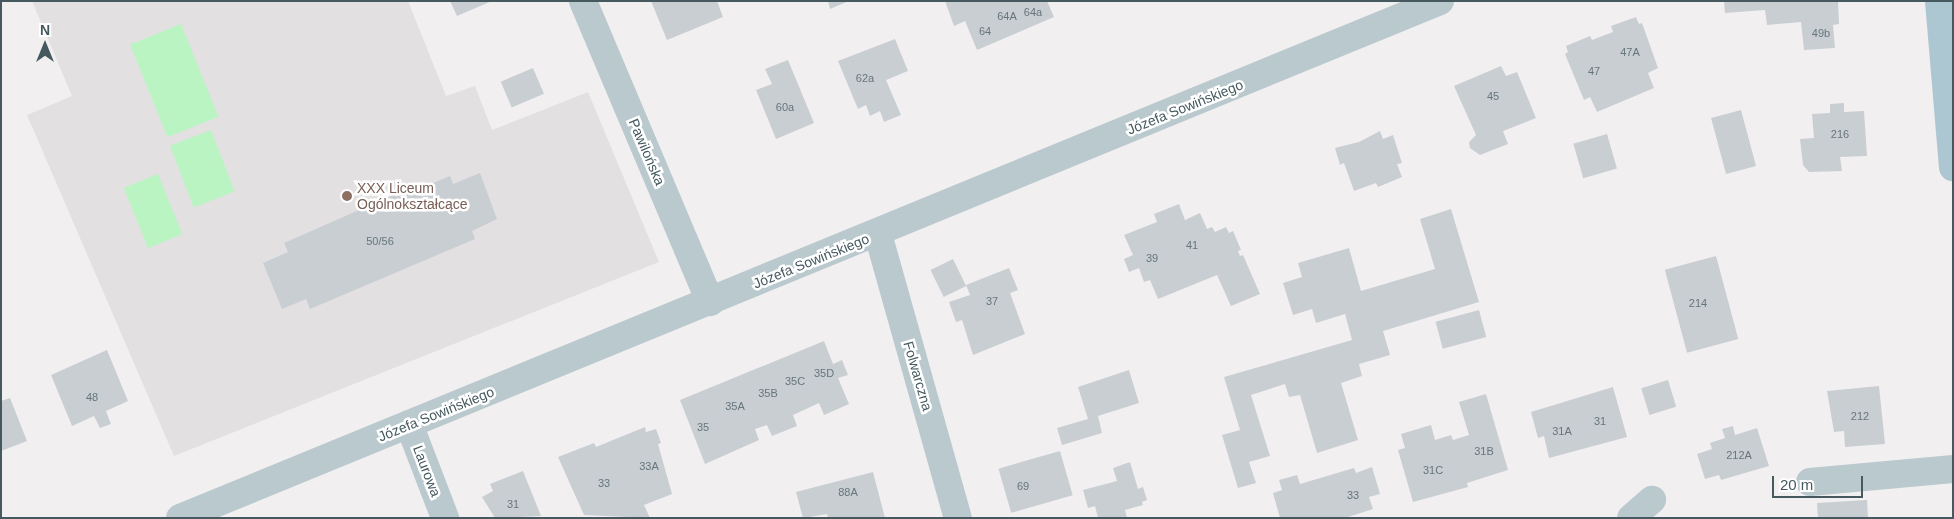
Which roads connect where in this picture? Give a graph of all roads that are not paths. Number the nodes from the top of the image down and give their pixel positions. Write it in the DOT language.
graph roads {
  1 [pos="583,1"];
  2 [pos="1440,1"];
  3 [pos="1939,1"];
  4 [pos="1953,167"];
  5 [pos="878,234"];
  6 [pos="710,302"];
  7 [pos="409,424"];
  8 [pos="1953,469"];
  9 [pos="1810,482"];
  10 [pos="1652,500"];
  11 [pos="180,518"];
  12 [pos="445,518"];
  13 [pos="958,518"];
  14 [pos="1631,518"];
  1 -- 6 [label="street, Pawilońska"];
  2 -- 5 [label="street, Józefa Sowińskiego"];
  3 -- 4 [label="main road"];
  5 -- 6 [label="street, Józefa Sowińskiego"];
  5 -- 13 [label="street, Folwarczna"];
  6 -- 7 [label="street, Józefa Sowińskiego"];
  7 -- 11 [label="street, Józefa Sowińskiego"];
  7 -- 12 [label="street, Laurowa"];
  8 -- 9 [label="street"];
  10 -- 14 [label="street"];
}
